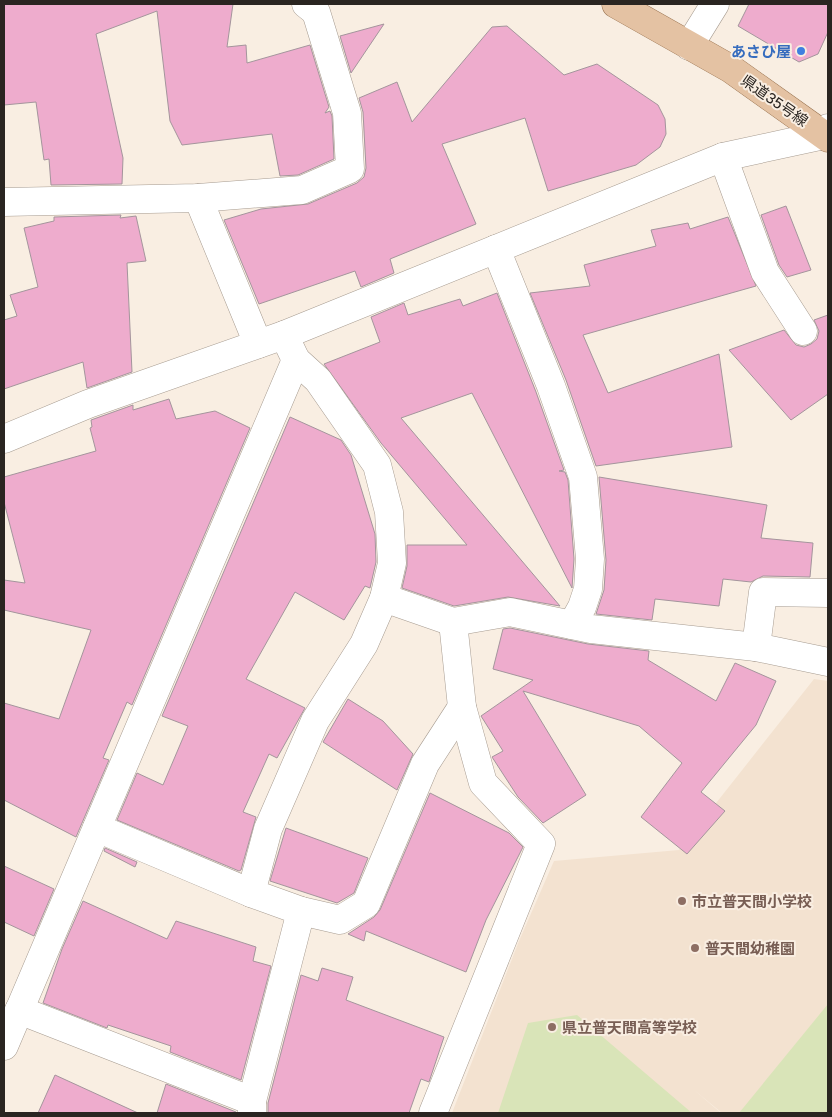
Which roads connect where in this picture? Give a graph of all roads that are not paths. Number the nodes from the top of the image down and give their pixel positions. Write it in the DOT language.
graph roads {
  1 [pos="306,4"];
  2 [pos="616,4"];
  3 [pos="715,4"];
  4 [pos="689,46"];
  5 [pos="827,134"];
  6 [pos="723,157"];
  7 [pos="198,198"];
  8 [pos="4,202"];
  9 [pos="496,249"];
  10 [pos="802,331"];
  11 [pos="284,335"];
  12 [pos="258,344"];
  13 [pos="296,360"];
  14 [pos="4,439"];
  15 [pos="828,593"];
  16 [pos="384,598"];
  17 [pos="453,622"];
  18 [pos="572,625"];
  19 [pos="756,647"];
  20 [pos="828,662"];
  21 [pos="462,707"];
  22 [pos="97,828"];
  23 [pos="251,893"];
  24 [pos="301,911"];
  25 [pos="19,1010"];
  26 [pos="4,1046"];
  27 [pos="252,1107"];
  28 [pos="433,1113"];
  1 -- 7 [label="street"];
  2 -- 4 [label="main road, 県道35号線"];
  3 -- 4 [label="street"];
  4 -- 5 [label="main road, 県道35号線"];
  5 -- 6 [label="street"];
  6 -- 9 [label="street"];
  6 -- 10 [label="street"];
  7 -- 8 [label="street"];
  7 -- 12 [label="street"];
  9 -- 11 [label="street"];
  9 -- 18 [label="street"];
  11 -- 12 [label="street"];
  11 -- 13 [label="street"];
  12 -- 14 [label="street"];
  13 -- 16 [label="street"];
  13 -- 22 [label="street"];
  15 -- 19 [label="street"];
  16 -- 17 [label="street"];
  16 -- 23 [label="street"];
  17 -- 18 [label="street"];
  17 -- 21 [label="street"];
  18 -- 19 [label="street"];
  19 -- 20 [label="street"];
  21 -- 24 [label="street"];
  21 -- 28 [label="street"];
  22 -- 23 [label="street"];
  22 -- 25 [label="street"];
  23 -- 24 [label="street"];
  24 -- 27 [label="street"];
  25 -- 26 [label="street"];
  25 -- 27 [label="street"];
}
